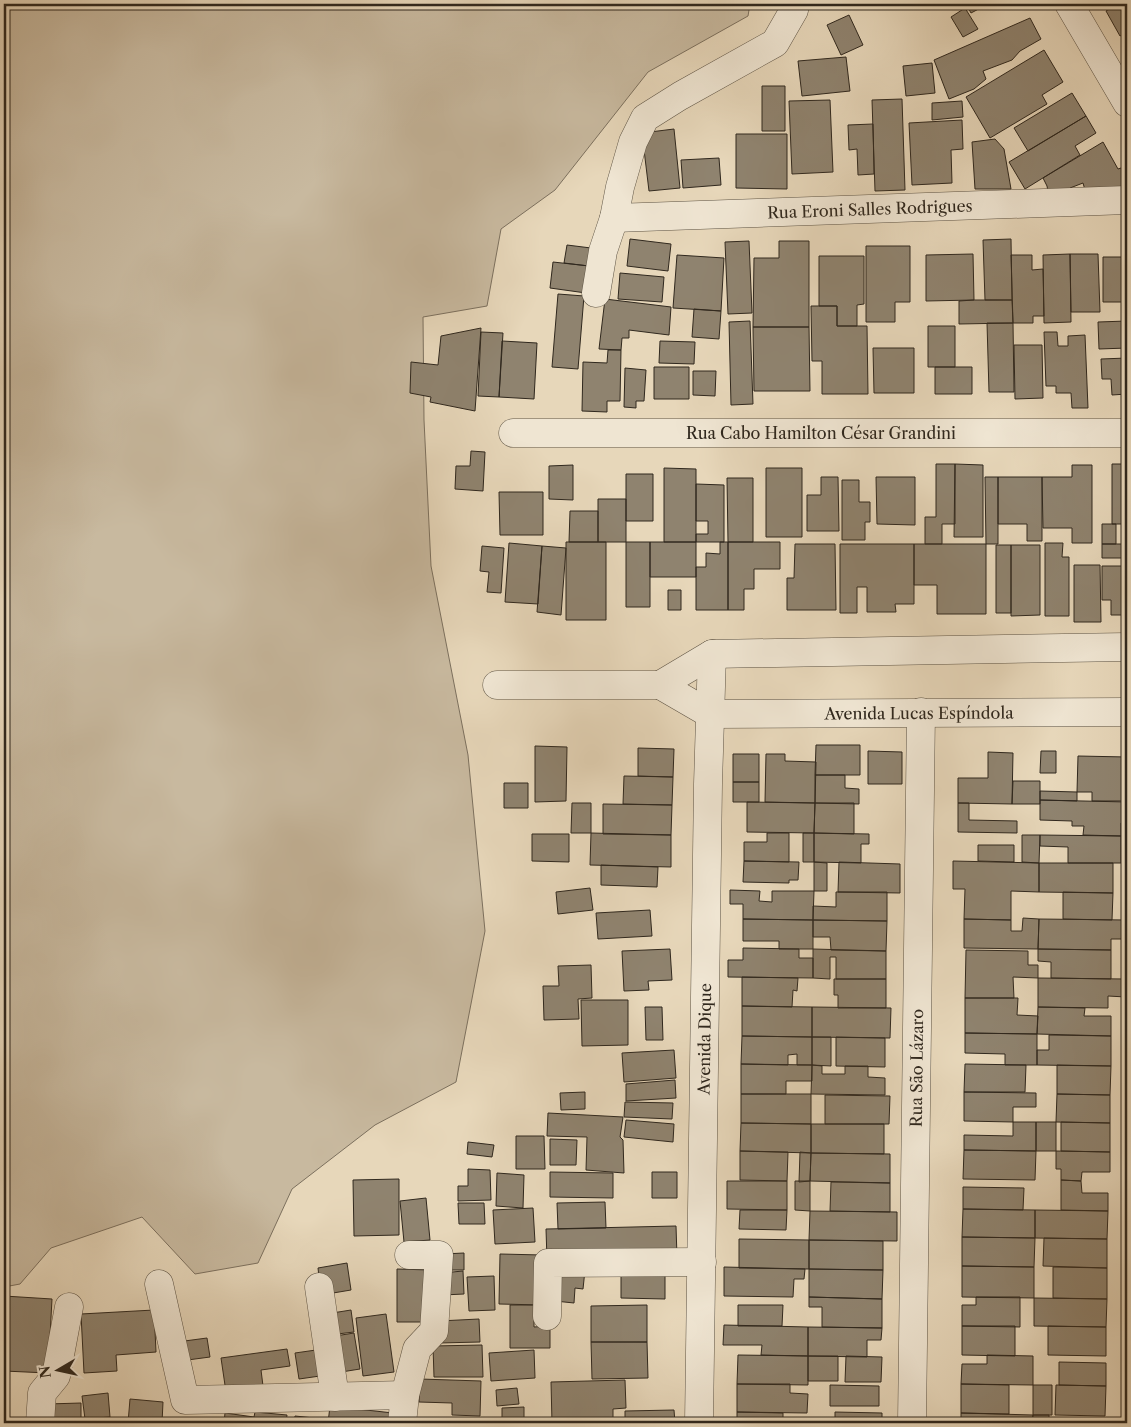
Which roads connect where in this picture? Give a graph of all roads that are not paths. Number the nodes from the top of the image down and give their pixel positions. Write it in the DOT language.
graph roads {
  1 [pos="795,4"];
  2 [pos="1069,4"];
  3 [pos="1127,103"];
  4 [pos="1127,200"];
  5 [pos="614,218"];
  6 [pos="596,293"];
  7 [pos="513,432"];
  8 [pos="1127,433"];
  9 [pos="1127,647"];
  10 [pos="712,654"];
  11 [pos="498,685"];
  12 [pos="660,685"];
  13 [pos="921,712"];
  14 [pos="1127,712"];
  15 [pos="710,714"];
  16 [pos="409,1255"];
  17 [pos="702,1262"];
  18 [pos="159,1284"];
  19 [pos="319,1287"];
  20 [pos="69,1307"];
  21 [pos="547,1316"];
  22 [pos="406,1395"];
  23 [pos="335,1397"];
  24 [pos="40,1423"];
  25 [pos="402,1423"];
  26 [pos="699,1423"];
  27 [pos="912,1423"];
  1 -- 5 [label="street"];
  2 -- 3 [label="street"];
  4 -- 5 [label="street, Rua Eroni Salles Rodrigues"];
  5 -- 6 [label="street"];
  7 -- 8 [label="street, Rua Cabo Hamilton César Grandini"];
  9 -- 10 [label="street"];
  10 -- 12 [label="street"];
  10 -- 15 [label="street, Avenida Dique"];
  11 -- 12 [label="street"];
  12 -- 15 [label="street"];
  13 -- 14 [label="street, Avenida Lucas Espíndola"];
  13 -- 15 [label="street, Avenida Lucas Espíndola"];
  13 -- 27 [label="street, Rua São Lázaro"];
  15 -- 17 [label="street, Avenida Dique"];
  16 -- 22 [label="street"];
  17 -- 21 [label="street"];
  17 -- 26 [label="street, Avenida Dique"];
  18 -- 23 [label="street"];
  19 -- 23 [label="street"];
  20 -- 24 [label="street"];
  22 -- 23 [label="street"];
  22 -- 25 [label="street"];
}
